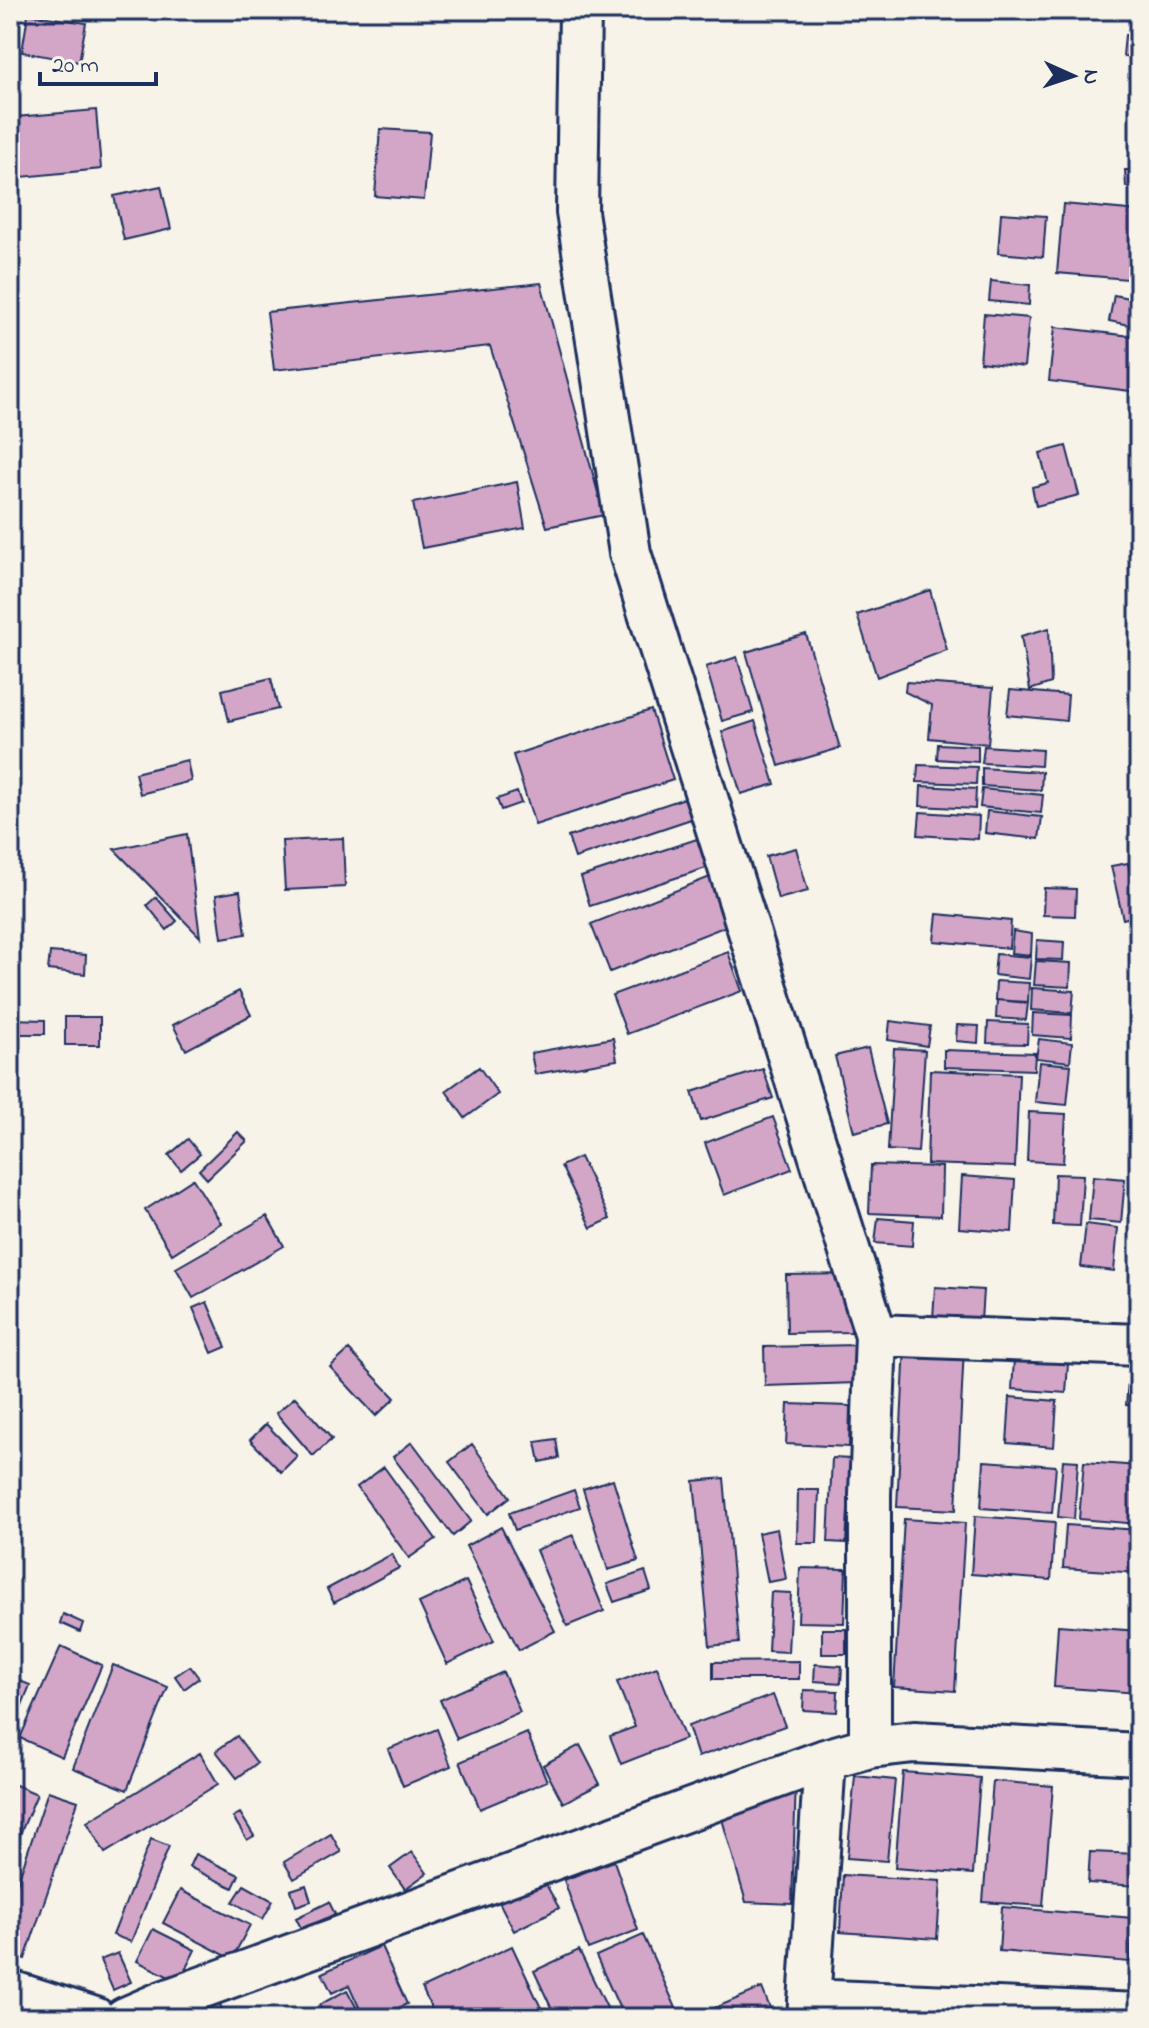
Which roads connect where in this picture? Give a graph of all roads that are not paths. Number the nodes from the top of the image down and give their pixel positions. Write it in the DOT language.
graph roads {
  1 [pos="580,10"];
  2 [pos="876,1335"];
  3 [pos="1139,1345"];
  4 [pos="870,1747"];
  5 [pos="1139,1754"];
  6 [pos="825,1760"];
  7 [pos="10,1991"];
  8 [pos="808,2009"];
  9 [pos="1139,2014"];
  10 [pos="95,2018"];
  11 [pos="125,2018"];
  1 -- 2 [label="street"];
  2 -- 3 [label="street"];
  2 -- 4 [label="street"];
  4 -- 5 [label="street"];
  4 -- 6 [label="street"];
  6 -- 8 [label="street"];
  6 -- 11 [label="street"];
  7 -- 10 [label="street"];
  8 -- 9 [label="street"];
}
